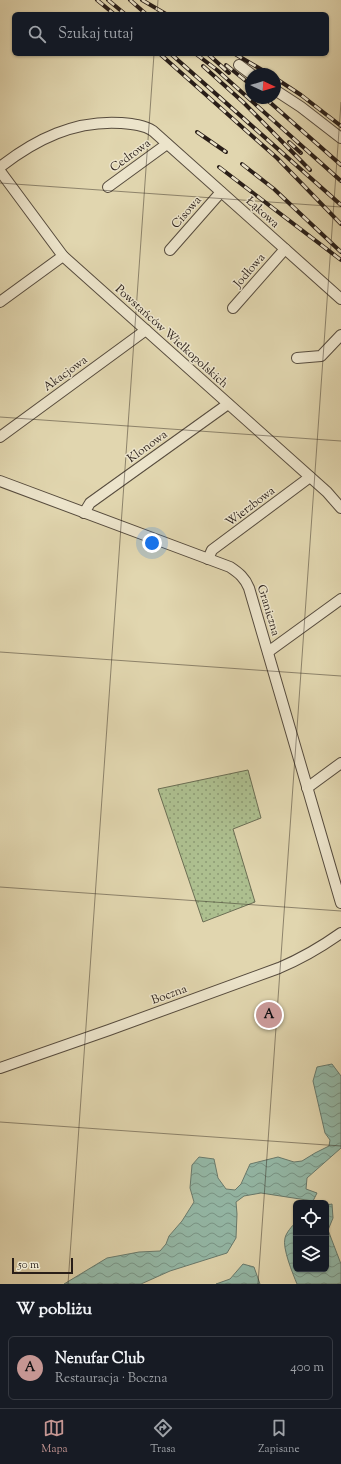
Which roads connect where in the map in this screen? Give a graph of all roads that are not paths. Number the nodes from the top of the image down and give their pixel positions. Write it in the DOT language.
graph roads {
  1 [pos="239,65"];
  2 [pos="245,70"];
  3 [pos="281,94"];
  4 [pos="341,138"];
  5 [pos="167,144"];
  6 [pos="0,167"];
  7 [pos="0,171"];
  8 [pos="108,187"];
  9 [pos="221,192"];
  10 [pos="285,249"];
  11 [pos="170,250"];
  12 [pos="63,256"];
  13 [pos="341,299"];
  14 [pos="0,302"];
  15 [pos="234,308"];
  16 [pos="146,330"];
  17 [pos="341,335"];
  18 [pos="297,358"];
  19 [pos="228,404"];
  20 [pos="0,437"];
  21 [pos="310,477"];
  22 [pos="0,481"];
  23 [pos="341,508"];
  24 [pos="84,513"];
  25 [pos="208,559"];
  26 [pos="341,599"];
  27 [pos="268,652"];
  28 [pos="341,763"];
  29 [pos="308,788"];
  30 [pos="341,902"];
  31 [pos="341,933"];
  32 [pos="0,1068"];
  1 -- 2 [label="street"];
  3 -- 4 [label="street"];
  5 -- 6 [label="street, Łąkowa"];
  5 -- 8 [label="street, Cedrowa"];
  5 -- 9 [label="street, Łąkowa"];
  7 -- 12 [label="street, Powstańców Wielkopolskich"];
  9 -- 10 [label="street, Łąkowa"];
  9 -- 11 [label="street, Cisowa"];
  10 -- 13 [label="street, Łąkowa"];
  10 -- 15 [label="street, Jodłowa"];
  12 -- 14 [label="street"];
  12 -- 16 [label="street, Powstańców Wielkopolskich"];
  16 -- 19 [label="street, Powstańców Wielkopolskich"];
  16 -- 20 [label="street, Akacjowa"];
  17 -- 18 [label="street"];
  19 -- 21 [label="street, Powstańców Wielkopolskich"];
  19 -- 24 [label="street, Klonowa"];
  21 -- 23 [label="street, Powstańców Wielkopolskich"];
  21 -- 25 [label="street, Wierzbowa"];
  22 -- 24 [label="street, Graniczna"];
  24 -- 25 [label="street, Graniczna"];
  25 -- 27 [label="street, Graniczna"];
  26 -- 27 [label="street"];
  27 -- 29 [label="street, Graniczna"];
  28 -- 29 [label="street"];
  29 -- 30 [label="street, Graniczna"];
  31 -- 32 [label="street, Boczna"];
}
